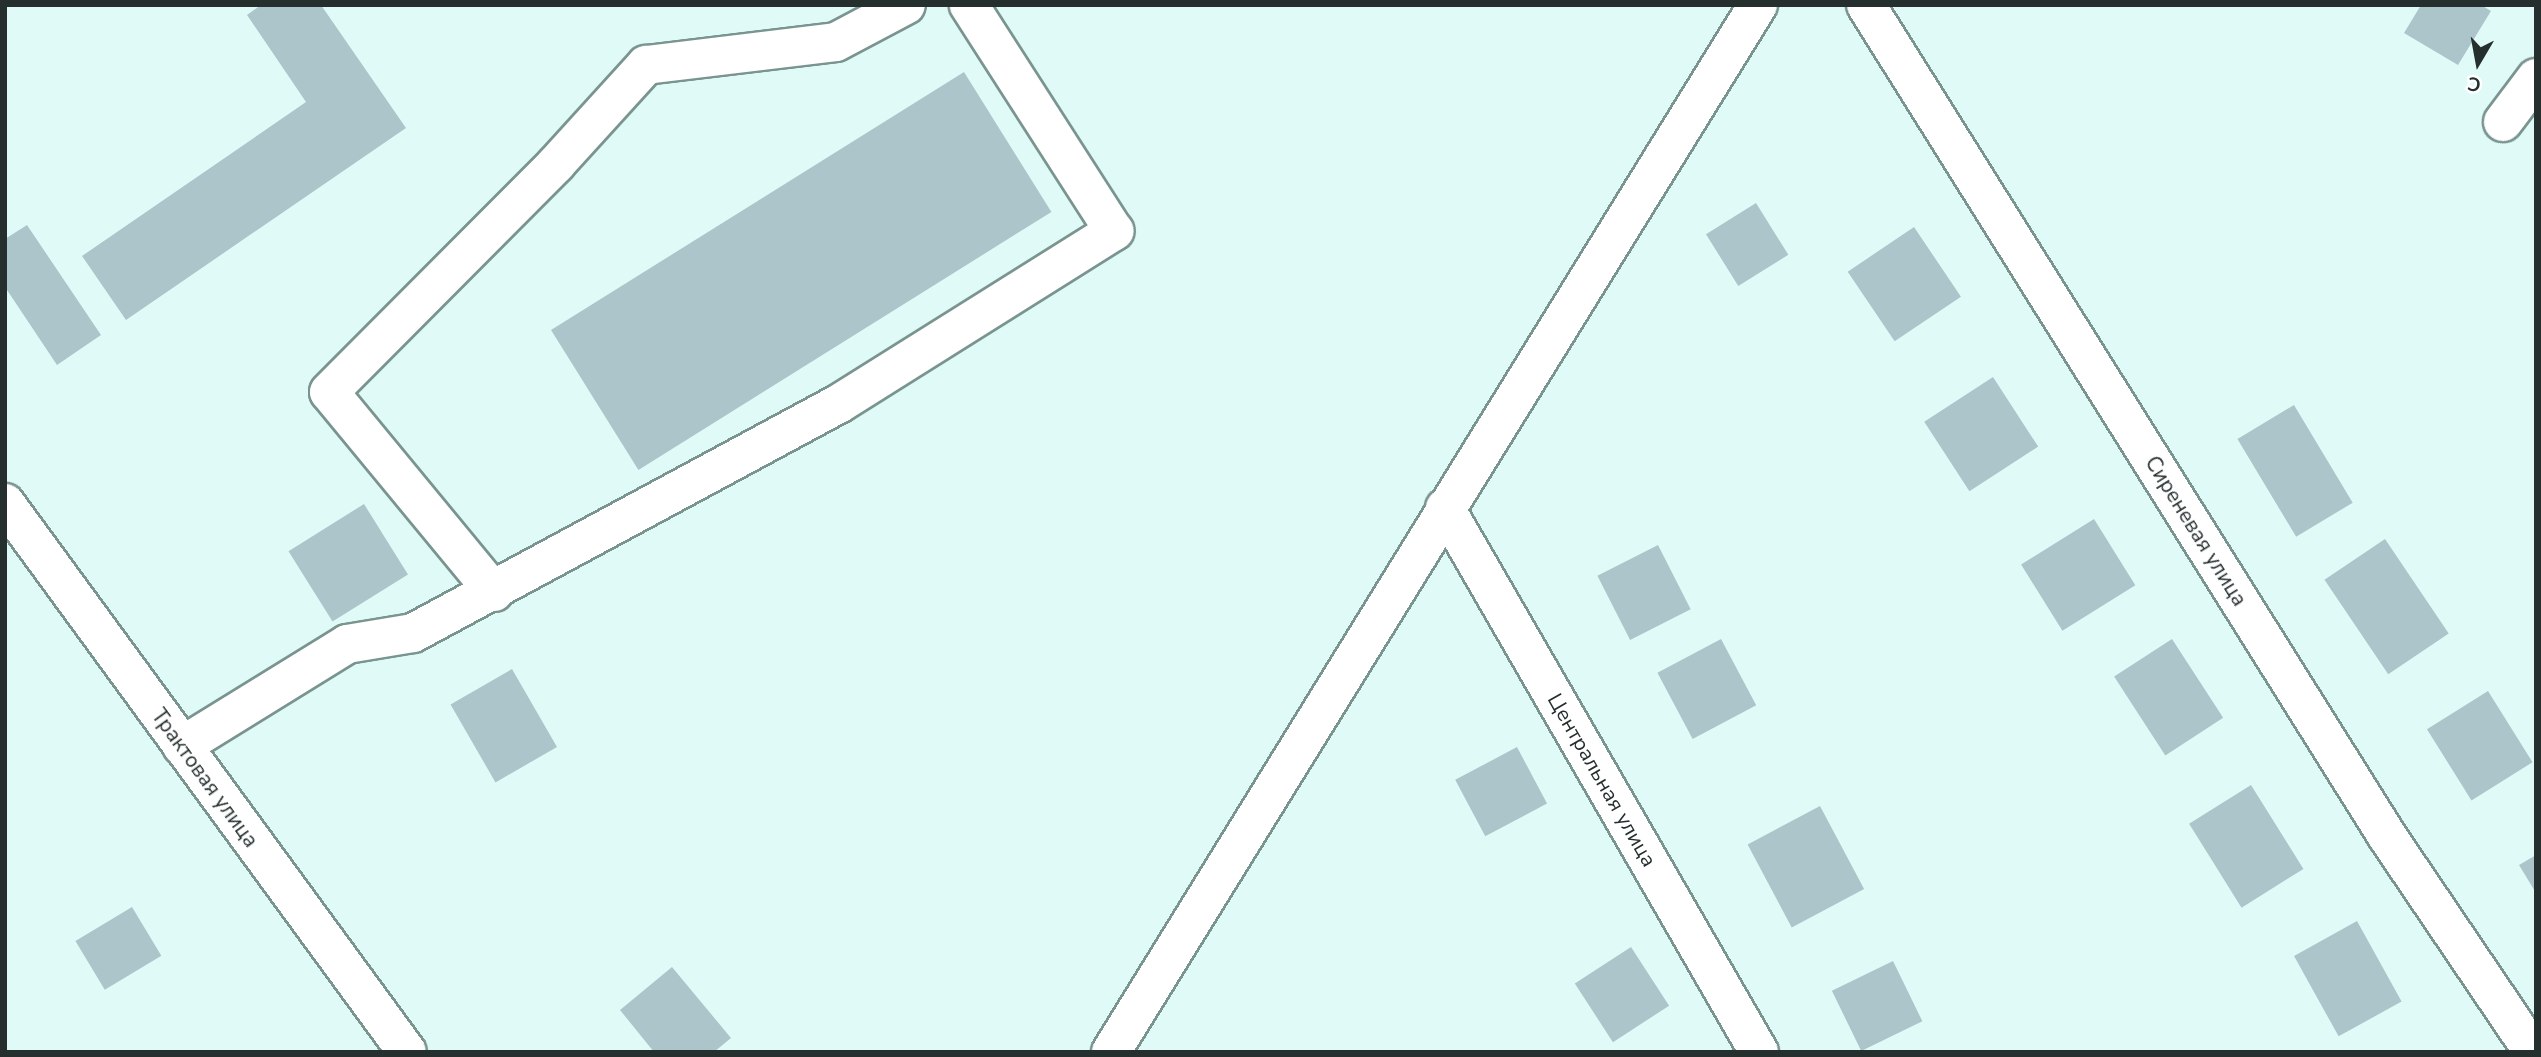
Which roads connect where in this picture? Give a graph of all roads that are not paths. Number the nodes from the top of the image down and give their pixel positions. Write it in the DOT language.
graph roads {
  1 [pos="906,5"];
  2 [pos="970,5"];
  3 [pos="1758,5"];
  4 [pos="1866,5"];
  5 [pos="2536,78"];
  6 [pos="2503,122"];
  7 [pos="5,503"];
  8 [pos="1445,508"];
  9 [pos="494,592"];
  10 [pos="182,746"];
  11 [pos="407,1052"];
  12 [pos="1111,1052"];
  13 [pos="1759,1052"];
  14 [pos="2533,1052"];
  1 -- 9 [label="street"];
  2 -- 9 [label="street"];
  3 -- 8 [label="street"];
  4 -- 14 [label="street, Сиреневая улица"];
  5 -- 6 [label="street"];
  7 -- 10 [label="street, Трактовая улица"];
  8 -- 12 [label="street"];
  8 -- 13 [label="street, Центральная улица"];
  9 -- 10 [label="street"];
  10 -- 11 [label="street, Трактовая улица"];
}
